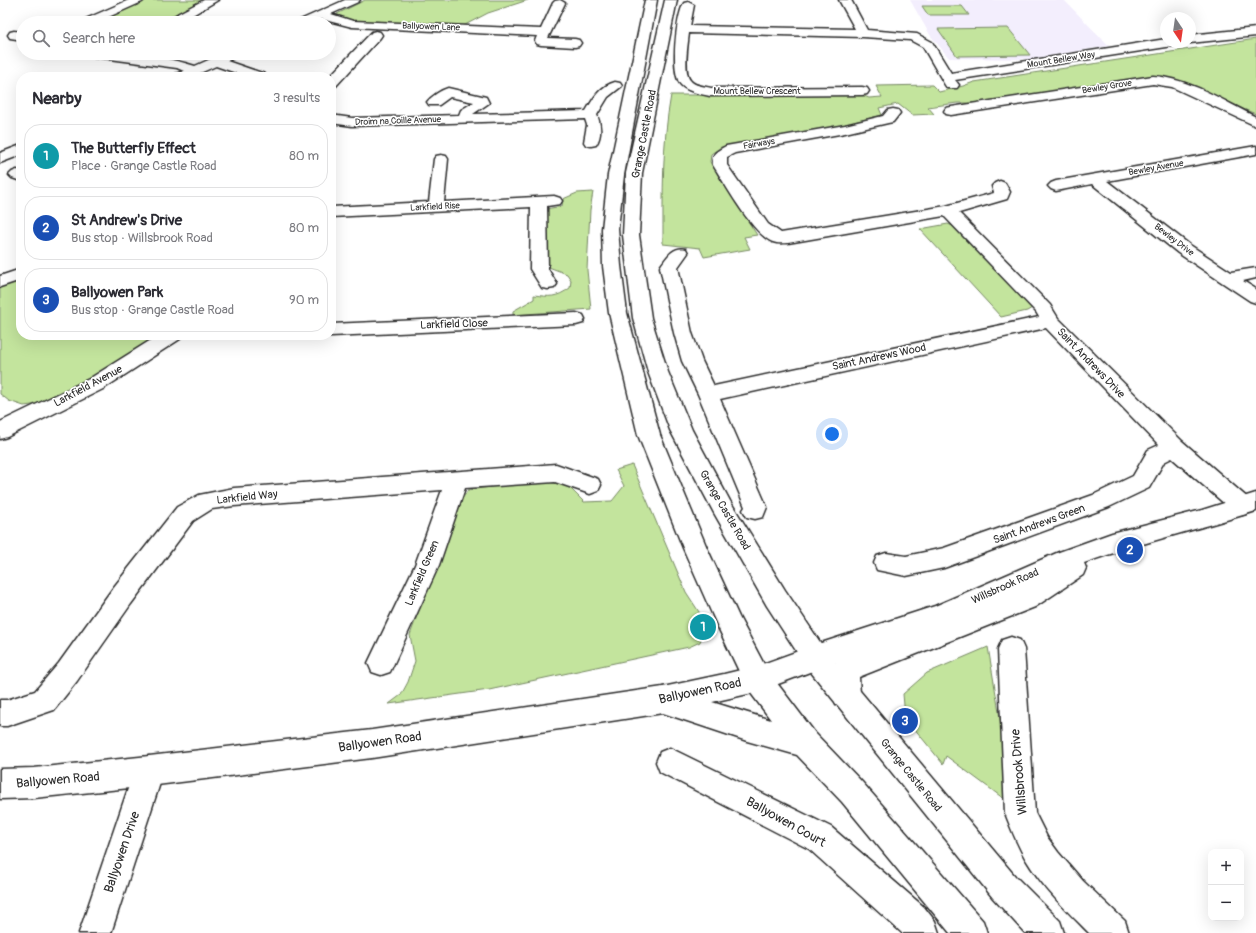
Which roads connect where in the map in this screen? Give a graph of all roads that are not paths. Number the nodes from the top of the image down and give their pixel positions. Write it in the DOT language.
graph roads {
  1 [pos="138,0"];
  2 [pos="212,0"];
  3 [pos="354,0"];
  4 [pos="651,0"];
  5 [pos="845,0"];
  6 [pos="680,2"];
  7 [pos="559,3"];
  8 [pos="320,15"];
  9 [pos="101,16"];
  10 [pos="182,16"];
  11 [pos="324,16"];
  12 [pos="336,20"];
  13 [pos="684,29"];
  14 [pos="863,32"];
  15 [pos="1256,32"];
  16 [pos="543,33"];
  17 [pos="376,35"];
  18 [pos="1196,38"];
  19 [pos="575,43"];
  20 [pos="1160,44"];
  21 [pos="150,60"];
  22 [pos="215,61"];
  23 [pos="194,70"];
  24 [pos="238,70"];
  25 [pos="190,72"];
  26 [pos="234,72"];
  27 [pos="244,72"];
  28 [pos="336,78"];
  29 [pos="615,86"];
  30 [pos="862,91"];
  31 [pos="434,102"];
  32 [pos="951,111"];
  33 [pos="893,113"];
  34 [pos="590,115"];
  35 [pos="466,118"];
  36 [pos="336,120"];
  37 [pos="1256,122"];
  38 [pos="591,142"];
  39 [pos="1256,150"];
  40 [pos="16,151"];
  41 [pos="0,159"];
  42 [pos="440,161"];
  43 [pos="1095,179"];
  44 [pos="1000,186"];
  45 [pos="1056,186"];
  46 [pos="436,207"];
  47 [pos="948,211"];
  48 [pos="336,212"];
  49 [pos="680,254"];
  50 [pos="1256,273"];
  51 [pos="16,276"];
  52 [pos="1228,278"];
  53 [pos="0,282"];
  54 [pos="548,284"];
  55 [pos="1256,298"];
  56 [pos="576,319"];
  57 [pos="1050,321"];
  58 [pos="336,330"];
  59 [pos="165,340"];
  60 [pos="708,394"];
  61 [pos="5,422"];
  62 [pos="1174,447"];
  63 [pos="458,480"];
  64 [pos="590,485"];
  65 [pos="1249,504"];
  66 [pos="755,510"];
  67 [pos="1112,543"];
  68 [pos="886,562"];
  69 [pos="1011,649"];
  70 [pos="815,657"];
  71 [pos="381,663"];
  72 [pos="757,679"];
  73 [pos="846,695"];
  74 [pos="663,700"];
  75 [pos="0,713"];
  76 [pos="805,743"];
  77 [pos="670,762"];
  78 [pos="149,771"];
  79 [pos="0,784"];
  80 [pos="95,933"];
  81 [pos="924,933"];
  82 [pos="971,933"];
  83 [pos="1048,933"];
  84 [pos="1113,933"];
  1 -- 9 [label="street"];
  2 -- 10 [label="street"];
  3 -- 8 [label="street"];
  4 -- 72 [label="street, Grange Castle Road"];
  5 -- 14 [label="street"];
  6 -- 13 [label="street, Mount Bellew Crescent"];
  6 -- 70 [label="street, Grange Castle Road"];
  7 -- 16 [label="street"];
  8 -- 11 [label="street, Ballyowen Lane"];
  12 -- 16 [label="street, Ballyowen Lane"];
  13 -- 14 [label="street"];
  13 -- 30 [label="street, Mount Bellew Crescent"];
  14 -- 20 [label="street, Mount Bellew Way"];
  15 -- 18 [label="street"];
  16 -- 19 [label="street"];
  17 -- 28 [label="street"];
  21 -- 23 [label="street"];
  22 -- 23 [label="street"];
  22 -- 24 [label="street"];
  23 -- 25 [label="street"];
  24 -- 26 [label="street"];
  24 -- 27 [label="street"];
  29 -- 34 [label="street"];
  31 -- 35 [label="street, Droim na Coille Avenue"];
  32 -- 37 [label="street, Bewley Grove"];
  33 -- 47 [label="street, Fairways"];
  34 -- 35 [label="street, Droim na Coille Avenue"];
  34 -- 38 [label="street"];
  35 -- 36 [label="street, Droim na Coille Avenue"];
  39 -- 43 [label="street, Bewley Avenue"];
  40 -- 41 [label="street"];
  42 -- 46 [label="street"];
  43 -- 45 [label="street, Bewley Avenue"];
  43 -- 52 [label="street, Bewley Drive"];
  44 -- 47 [label="street"];
  46 -- 48 [label="street, Larkfield Rise"];
  46 -- 54 [label="street, Larkfield Rise"];
  47 -- 57 [label="street, Saint Andrews Drive"];
  49 -- 60 [label="street"];
  50 -- 52 [label="street"];
  51 -- 53 [label="street"];
  52 -- 55 [label="street, Bewley Drive"];
  56 -- 58 [label="street, Larkfield Close"];
  57 -- 60 [label="street, Saint Andrews Wood"];
  57 -- 62 [label="street, Saint Andrews Drive"];
  59 -- 61 [label="street, Larkfield Avenue"];
  60 -- 66 [label="street"];
  62 -- 65 [label="street, Saint Andrews Drive"];
  62 -- 68 [label="street, Saint Andrews Green"];
  63 -- 64 [label="street, Larkfield Way"];
  63 -- 71 [label="street, Larkfield Green"];
  63 -- 75 [label="street, Larkfield Way"];
  65 -- 67 [label="street, Willsbrook Road"];
  67 -- 70 [label="street, Willsbrook Road"];
  67 -- 73 [label="street"];
  69 -- 84 [label="street, Willsbrook Drive"];
  70 -- 72 [label="street, Willsbrook Road"];
  70 -- 73 [label="street, Grange Castle Road"];
  72 -- 74 [label="street, Ballyowen Road"];
  72 -- 76 [label="street, Grange Castle Road"];
  73 -- 83 [label="street, Grange Castle Road"];
  74 -- 76 [label="street"];
  74 -- 78 [label="street, Ballyowen Road"];
  76 -- 82 [label="street, Grange Castle Road"];
  77 -- 81 [label="street, Ballyowen Court"];
  78 -- 79 [label="street, Ballyowen Road"];
  78 -- 80 [label="street, Ballyowen Drive"];
}
